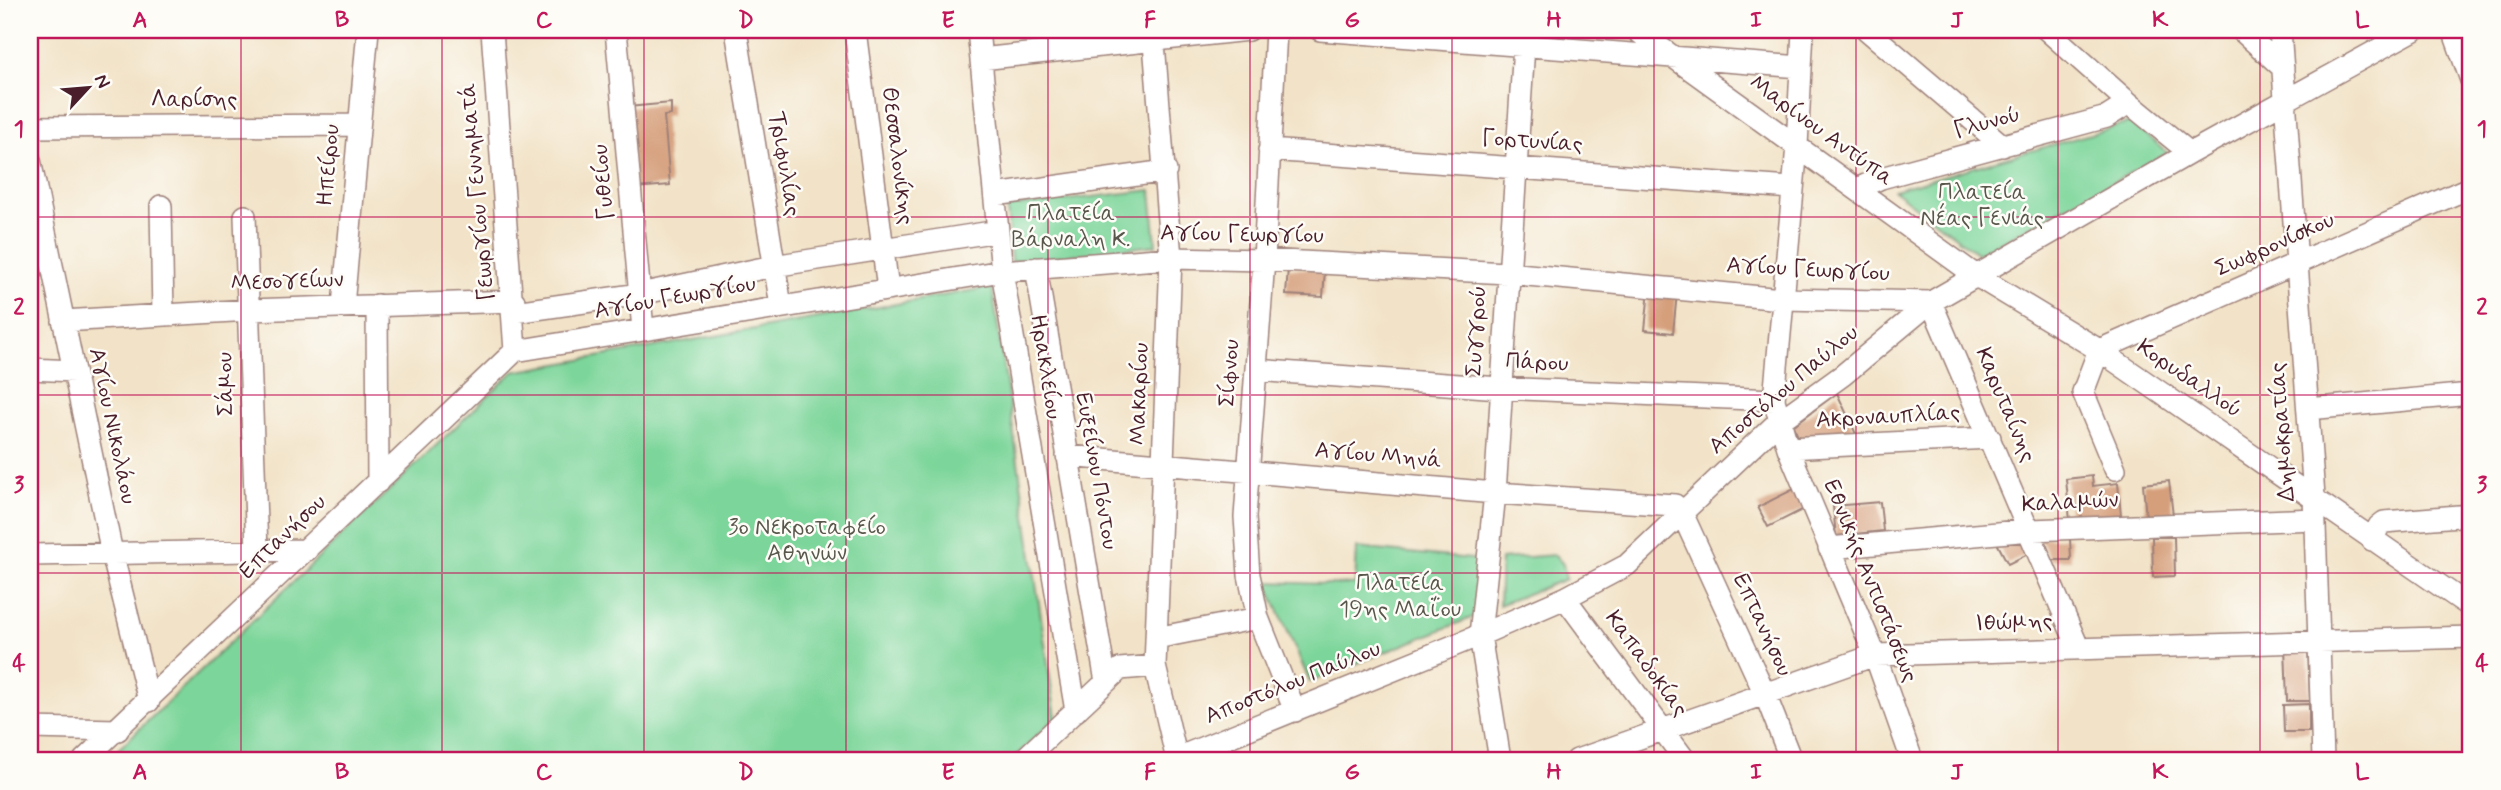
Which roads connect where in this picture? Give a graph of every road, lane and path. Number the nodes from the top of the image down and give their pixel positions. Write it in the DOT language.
graph roads {
  1 [pos="368,30"];
  2 [pos="492,30"];
  3 [pos="617,30"];
  4 [pos="736,30"];
  5 [pos="855,30"];
  6 [pos="978,30"];
  7 [pos="1248,30"];
  8 [pos="1276,30"];
  9 [pos="1320,30"];
  10 [pos="1636,30"];
  11 [pos="1803,30"];
  12 [pos="1867,30"];
  13 [pos="2047,30"];
  14 [pos="2241,30"];
  15 [pos="2280,30"];
  16 [pos="2371,30"];
  17 [pos="2414,30"];
  18 [pos="2453,30"];
  19 [pos="1154,35"];
  20 [pos="1524,38"];
  21 [pos="2372,52"];
  22 [pos="1671,55"];
  23 [pos="981,59"];
  24 [pos="1801,67"];
  25 [pos="2283,68"];
  26 [pos="2471,80"];
  27 [pos="2285,100"];
  28 [pos="2129,103"];
  29 [pos="359,125"];
  30 [pos="30,127"];
  31 [pos="1797,146"];
  32 [pos="2003,146"];
  33 [pos="1269,150"];
  34 [pos="2190,153"];
  35 [pos="30,160"];
  36 [pos="1514,167"];
  37 [pos="1166,172"];
  38 [pos="2471,187"];
  39 [pos="1791,188"];
  40 [pos="1857,190"];
  41 [pos="995,195"];
  42 [pos="161,206"];
  43 [pos="245,216"];
  44 [pos="998,231"];
  45 [pos="882,250"];
  46 [pos="1171,258"];
  47 [pos="1264,260"];
  48 [pos="2297,264"];
  49 [pos="774,266"];
  50 [pos="1036,268"];
  51 [pos="1002,271"];
  52 [pos="1507,273"];
  53 [pos="1975,275"];
  54 [pos="888,289"];
  55 [pos="640,293"];
  56 [pos="1783,299"];
  57 [pos="1931,302"];
  58 [pos="343,306"];
  59 [pos="377,306"];
  60 [pos="514,306"];
  61 [pos="781,306"];
  62 [pos="250,310"];
  63 [pos="163,315"];
  64 [pos="63,321"];
  65 [pos="643,330"];
  66 [pos="2099,350"];
  67 [pos="515,351"];
  68 [pos="30,369"];
  69 [pos="1256,370"];
  70 [pos="74,371"];
  71 [pos="1500,388"];
  72 [pos="2471,394"];
  73 [pos="1774,400"];
  74 [pos="2308,409"];
  75 [pos="1778,422"];
  76 [pos="1990,438"];
  77 [pos="1788,449"];
  78 [pos="1067,456"];
  79 [pos="1164,464"];
  80 [pos="2115,470"];
  81 [pos="1250,471"];
  82 [pos="378,482"];
  83 [pos="1495,493"];
  84 [pos="2314,496"];
  85 [pos="1682,513"];
  86 [pos="2471,516"];
  87 [pos="2315,519"];
  88 [pos="2031,530"];
  89 [pos="2372,540"];
  90 [pos="1829,548"];
  91 [pos="307,550"];
  92 [pos="257,551"];
  93 [pos="113,553"];
  94 [pos="30,555"];
  95 [pos="1565,598"];
  96 [pos="2471,607"];
  97 [pos="1258,618"];
  98 [pos="1480,635"];
  99 [pos="2471,637"];
  100 [pos="1156,638"];
  101 [pos="2319,640"];
  102 [pos="2078,647"];
  103 [pos="1875,655"];
  104 [pos="1155,666"];
  105 [pos="1106,682"];
  106 [pos="1765,694"];
  107 [pos="149,701"];
  108 [pos="1076,712"];
  109 [pos="1295,712"];
  110 [pos="30,728"];
  111 [pos="118,730"];
  112 [pos="1663,732"];
  113 [pos="1177,759"];
  114 [pos="84,760"];
  115 [pos="1023,760"];
  116 [pos="1500,760"];
  117 [pos="1577,760"];
  118 [pos="1685,760"];
  119 [pos="1791,760"];
  120 [pos="1912,760"];
  121 [pos="2323,760"];
  1 -- 29 [label="street, Ηπείρου"];
  2 -- 60 [label="street, Γεωργίου Γεννηματά"];
  3 -- 55 [label="street, Γυθείου"];
  4 -- 49 [label="street, Τριφυλίας"];
  5 -- 45 [label="street, Θεσσαλονίκης"];
  6 -- 23 [label="street, Ηρακλείου"];
  7 -- 19 [label="street"];
  8 -- 33 [label="street, Σίφνου"];
  9 -- 20 [label="street"];
  10 -- 22 [label="street, Μαρίνου Αντύπα"];
  11 -- 24 [label="street"];
  12 -- 32 [label="street"];
  13 -- 28 [label="street"];
  14 -- 25 [label="street"];
  15 -- 25 [label="street, Δημοκρατίας"];
  16 -- 21 [label="street"];
  17 -- 21 [label="street, Αποστόλου Παύλου"];
  18 -- 26 [label="street"];
  19 -- 23 [label="street"];
  19 -- 37 [label="street, Μακαρίου"];
  20 -- 22 [label="street"];
  20 -- 36 [label="street, Συγγρού"];
  21 -- 27 [label="street, Αποστόλου Παύλου"];
  22 -- 24 [label="street"];
  22 -- 31 [label="street, Μαρίνου Αντύπα"];
  23 -- 41 [label="street, Ηρακλείου"];
  24 -- 31 [label="street"];
  25 -- 27 [label="street, Δημοκρατίας"];
  27 -- 34 [label="street, Αποστόλου Παύλου"];
  27 -- 48 [label="street, Δημοκρατίας"];
  28 -- 32 [label="street, Γλυνού"];
  28 -- 34 [label="street"];
  29 -- 30 [label="street, Λαρίσης"];
  29 -- 58 [label="street, Ηπείρου"];
  31 -- 39 [label="street"];
  31 -- 40 [label="street, Μαρίνου Αντύπα"];
  32 -- 40 [label="street, Γλυνού"];
  33 -- 36 [label="street, Γορτυνίας"];
  33 -- 47 [label="street, Σίφνου"];
  34 -- 53 [label="street, Αποστόλου Παύλου"];
  35 -- 64 [label="street, Αγίου Νικολάου"];
  36 -- 39 [label="street, Γορτυνίας"];
  36 -- 52 [label="street, Συγγρού"];
  37 -- 41 [label="street"];
  37 -- 46 [label="street, Μακαρίου"];
  38 -- 48 [label="street, Σωφρονίσκου"];
  39 -- 56 [label="street"];
  40 -- 53 [label="street, Μαρίνου Αντύπα"];
  41 -- 44 [label="street, Ηρακλείου"];
  42 -- 63 [label="street"];
  43 -- 62 [label="street, Σάμου"];
  44 -- 45 [label="street, Μεσογείων"];
  44 -- 51 [label="street, Ηρακλείου"];
  45 -- 49 [label="street, Μεσογείων"];
  45 -- 54 [label="street, Θεσσαλονίκης"];
  46 -- 47 [label="street, Αγίου Γεωργίου"];
  46 -- 50 [label="street, Αγίου Γεωργίου"];
  46 -- 79 [label="street, Μακαρίου"];
  47 -- 52 [label="street, Αγίου Γεωργίου"];
  47 -- 69 [label="street, Σίφνου"];
  48 -- 66 [label="street, Σωφρονίσκου"];
  48 -- 74 [label="street, Δημοκρατίας"];
  49 -- 55 [label="street, Μεσογείων"];
  49 -- 61 [label="street, Τριφυλίας"];
  50 -- 51 [label="street, Αγίου Γεωργίου"];
  50 -- 78 [label="street, Ευξείνου Πόντου"];
  51 -- 54 [label="street, Αγίου Γεωργίου"];
  51 -- 108 [label="street, Ηρακλείου"];
  52 -- 56 [label="street, Αγίου Γεωργίου"];
  52 -- 71 [label="street, Συγγρού"];
  53 -- 57 [label="street, Αποστόλου Παύλου"];
  53 -- 66 [label="street, Κορυδαλλού"];
  54 -- 61 [label="street, Αγίου Γεωργίου"];
  55 -- 60 [label="street, Μεσογείων"];
  55 -- 65 [label="street, Γυθείου"];
  56 -- 57 [label="street, Αγίου Γεωργίου"];
  56 -- 73 [label="street"];
  57 -- 75 [label="street, Αποστόλου Παύλου"];
  57 -- 76 [label="street, Καρυταίνης"];
  58 -- 59 [label="street, Μεσογείων"];
  58 -- 62 [label="street, Μεσογείων"];
  59 -- 60 [label="street, Μεσογείων"];
  59 -- 82 [label="street"];
  60 -- 67 [label="street, Γεωργίου Γεννηματά"];
  61 -- 65 [label="street, Αγίου Γεωργίου"];
  62 -- 63 [label="street, Μεσογείων"];
  62 -- 92 [label="street, Σάμου"];
  63 -- 64 [label="street, Μεσογείων"];
  64 -- 70 [label="street, Αγίου Νικολάου"];
  65 -- 67 [label="street, Αγίου Γεωργίου"];
  66 -- 80 [label="street"];
  66 -- 84 [label="street, Κορυδαλλού"];
  67 -- 82 [label="street, Επτανήσου"];
  68 -- 70 [label="street"];
  69 -- 71 [label="street, Πάρου"];
  69 -- 81 [label="street, Σίφνου"];
  70 -- 93 [label="street, Αγίου Νικολάου"];
  71 -- 73 [label="street, Πάρου"];
  71 -- 83 [label="street, Συγγρού"];
  72 -- 74 [label="street"];
  73 -- 75 [label="street"];
  74 -- 84 [label="street, Δημοκρατίας"];
  75 -- 77 [label="street, Εθνικής Αντιστάσεως"];
  75 -- 85 [label="street, Αποστόλου Παύλου"];
  76 -- 77 [label="street, Ακροναυπλίας"];
  76 -- 88 [label="street, Καρυταίνης"];
  77 -- 90 [label="street, Εθνικής Αντιστάσεως"];
  78 -- 79 [label="street, Αγίου Μηνά"];
  78 -- 105 [label="street, Ευξείνου Πόντου"];
  79 -- 81 [label="street, Αγίου Μηνά"];
  79 -- 100 [label="street, Μακαρίου"];
  81 -- 83 [label="street, Αγίου Μηνά"];
  81 -- 97 [label="street, Σίφνου"];
  82 -- 91 [label="street, Επτανήσου"];
  83 -- 85 [label="street, Αγίου Μηνά"];
  83 -- 98 [label="street, Συγγρού"];
  84 -- 87 [label="street, Δημοκρατίας"];
  84 -- 89 [label="street, Κορυδαλλού"];
  85 -- 95 [label="street, Αποστόλου Παύλου"];
  85 -- 106 [label="street, Επτανήσου"];
  86 -- 89 [label="street"];
  87 -- 88 [label="street, Καλαμών"];
  87 -- 101 [label="street, Δημοκρατίας"];
  88 -- 90 [label="street, Καλαμών"];
  88 -- 102 [label="street, Καρυταίνης"];
  89 -- 96 [label="street, Κορυδαλλού"];
  90 -- 103 [label="street, Εθνικής Αντιστάσεως"];
  91 -- 92 [label="street"];
  91 -- 107 [label="street, Επτανήσου"];
  92 -- 93 [label="street"];
  93 -- 94 [label="street"];
  93 -- 107 [label="street, Αγίου Νικολάου"];
  95 -- 98 [label="street, Αποστόλου Παύλου"];
  95 -- 112 [label="street, Καπαδοκίας"];
  97 -- 100 [label="street"];
  97 -- 109 [label="street, Σίφνου"];
  98 -- 109 [label="street, Αποστόλου Παύλου"];
  98 -- 116 [label="street, Συγγρού"];
  99 -- 101 [label="street, Ιθώμης"];
  100 -- 104 [label="street, Μακαρίου"];
  101 -- 102 [label="street, Ιθώμης"];
  101 -- 121 [label="street, Δημοκρατίας"];
  102 -- 103 [label="street, Ιθώμης"];
  103 -- 106 [label="street, Ιθώμης"];
  103 -- 120 [label="street, Εθνικής Αντιστάσεως"];
  104 -- 105 [label="street"];
  104 -- 113 [label="street, Μακαρίου"];
  105 -- 108 [label="street"];
  106 -- 112 [label="street, Ιθώμης"];
  106 -- 119 [label="street, Επτανήσου"];
  107 -- 111 [label="street, Επτανήσου"];
  108 -- 115 [label="street"];
  109 -- 113 [label="street, Αποστόλου Παύλου"];
  110 -- 111 [label="street"];
  111 -- 114 [label="street, Επτανήσου"];
  112 -- 117 [label="street, Ιθώμης"];
  112 -- 118 [label="street, Καπαδοκίας"];
}
